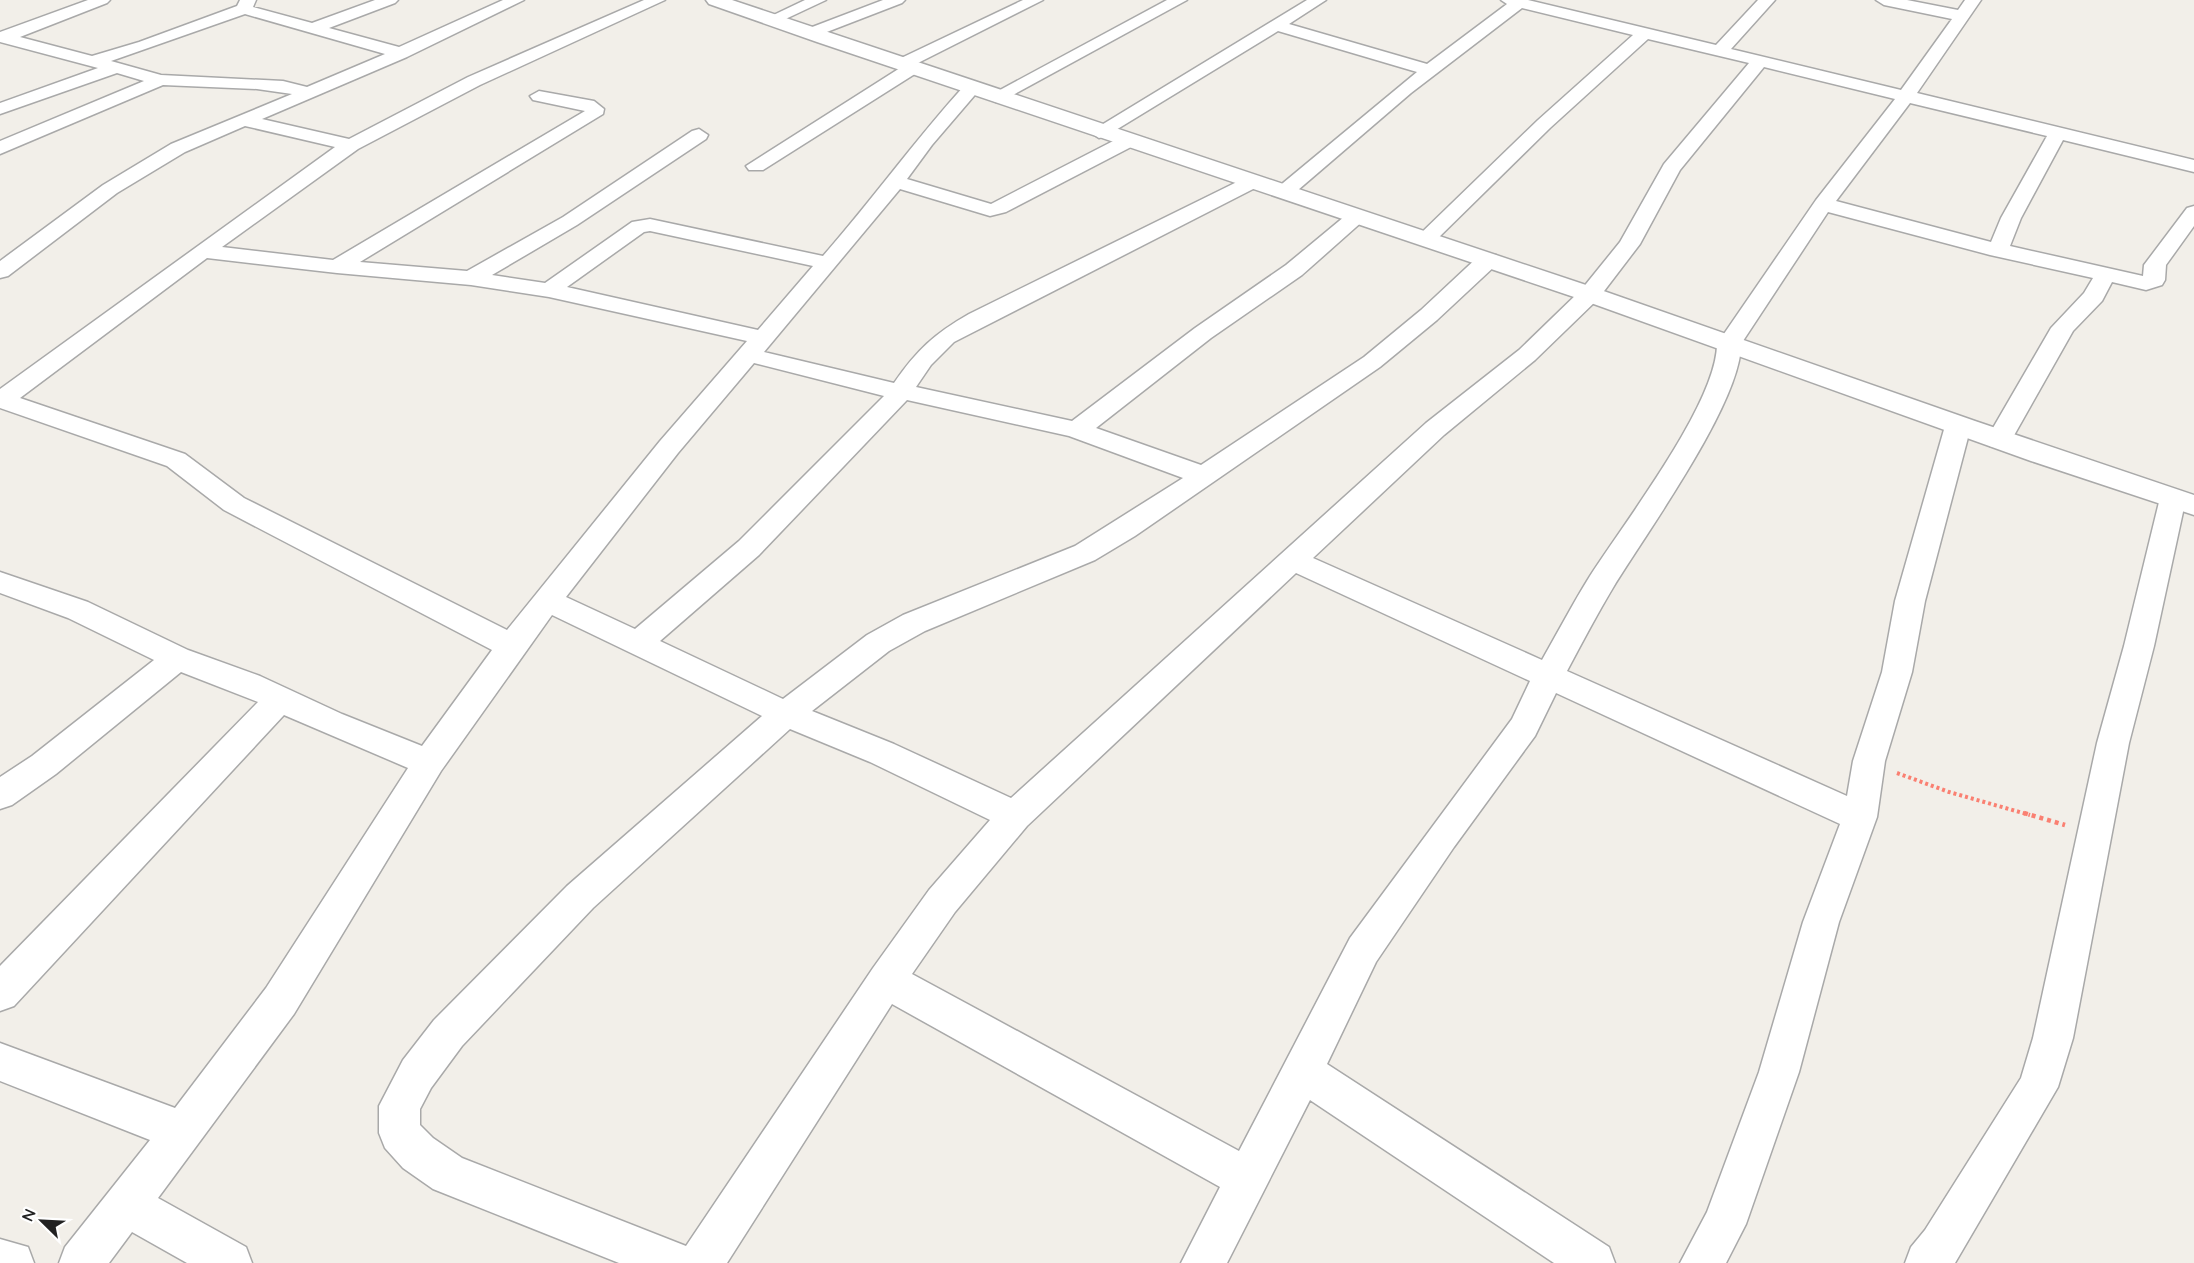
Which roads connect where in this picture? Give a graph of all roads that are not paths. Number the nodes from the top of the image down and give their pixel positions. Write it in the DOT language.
graph roads {
  1 [pos="102,0"];
  2 [pos="390,0"];
  3 [pos="516,0"];
  4 [pos="657,0"];
  5 [pos="715,0"];
  6 [pos="818,0"];
  7 [pos="897,0"];
  8 [pos="1035,0"];
  9 [pos="1179,0"];
  10 [pos="1318,0"];
  11 [pos="1767,0"];
  12 [pos="1884,0"];
  13 [pos="1514,1"];
  14 [pos="248,2"];
  15 [pos="1968,8"];
  16 [pos="771,20"];
  17 [pos="1275,25"];
  18 [pos="313,28"];
  19 [pos="813,32"];
  20 [pos="1645,33"];
  21 [pos="2,37"];
  22 [pos="39,47"];
  23 [pos="1719,52"];
  24 [pos="401,53"];
  25 [pos="10,57"];
  26 [pos="91,62"];
  27 [pos="1760,62"];
  28 [pos="908,66"];
  29 [pos="116,68"];
  30 [pos="1430,70"];
  31 [pos="161,81"];
  32 [pos="309,93"];
  33 [pos="983,93"];
  34 [pos="539,96"];
  35 [pos="1906,96"];
  36 [pos="0,109"];
  37 [pos="246,121"];
  38 [pos="1099,132"];
  39 [pos="2058,132"];
  40 [pos="699,135"];
  41 [pos="1126,142"];
  42 [pos="351,145"];
  43 [pos="0,148"];
  44 [pos="756,166"];
  45 [pos="2194,166"];
  46 [pos="897,182"];
  47 [pos="1252,182"];
  48 [pos="1284,192"];
  49 [pos="1823,204"];
  50 [pos="2194,212"];
  51 [pos="1358,216"];
  52 [pos="1426,239"];
  53 [pos="1998,250"];
  54 [pos="203,251"];
  55 [pos="1488,260"];
  56 [pos="827,263"];
  57 [pos="337,267"];
  58 [pos="0,271"];
  59 [pos="2105,274"];
  60 [pos="471,278"];
  61 [pos="549,290"];
  62 [pos="1590,294"];
  63 [pos="1729,344"];
  64 [pos="757,346"];
  65 [pos="900,393"];
  66 [pos="0,401"];
  67 [pos="1958,426"];
  68 [pos="1077,430"];
  69 [pos="1999,440"];
  70 [pos="1204,476"];
  71 [pos="2183,502"];
  72 [pos="1294,561"];
  73 [pos="0,582"];
  74 [pos="548,600"];
  75 [pos="638,644"];
  76 [pos="511,646"];
  77 [pos="177,658"];
  78 [pos="1548,676"];
  79 [pos="280,699"];
  80 [pos="786,714"];
  81 [pos="429,762"];
  82 [pos="0,795"];
  83 [pos="1015,816"];
  84 [pos="1860,817"];
  85 [pos="886,980"];
  86 [pos="0,993"];
  87 [pos="0,1062"];
  88 [pos="1303,1072"];
  89 [pos="182,1132"];
  90 [pos="1247,1179"];
  91 [pos="128,1205"];
  92 [pos="0,1262"];
  93 [pos="12,1263"];
  94 [pos="81,1263"];
  95 [pos="230,1263"];
  96 [pos="675,1263"];
  97 [pos="701,1263"];
  98 [pos="1203,1263"];
  99 [pos="1593,1263"];
  100 [pos="1702,1263"];
  101 [pos="1927,1263"];
  1 -- 21 [label="street"];
  2 -- 18 [label="street"];
  3 -- 24 [label="street"];
  4 -- 42 [label="street"];
  5 -- 16 [label="street"];
  6 -- 16 [label="street"];
  7 -- 19 [label="street"];
  8 -- 28 [label="street"];
  9 -- 33 [label="street"];
  10 -- 17 [label="street"];
  11 -- 23 [label="street"];
  12 -- 15 [label="street"];
  13 -- 20 [label="street"];
  13 -- 30 [label="street"];
  14 -- 18 [label="street"];
  14 -- 26 [label="street"];
  15 -- 35 [label="street"];
  16 -- 19 [label="street"];
  17 -- 30 [label="street"];
  17 -- 38 [label="street"];
  18 -- 24 [label="street"];
  19 -- 28 [label="street"];
  20 -- 23 [label="street"];
  20 -- 52 [label="street"];
  21 -- 22 [label="street"];
  22 -- 25 [label="street"];
  22 -- 26 [label="street"];
  23 -- 27 [label="street"];
  24 -- 32 [label="street"];
  26 -- 29 [label="street"];
  27 -- 35 [label="street"];
  27 -- 62 [label="street"];
  28 -- 33 [label="street"];
  28 -- 44 [label="street"];
  29 -- 31 [label="street"];
  29 -- 36 [label="street"];
  30 -- 48 [label="street"];
  31 -- 32 [label="street"];
  31 -- 43 [label="street"];
  32 -- 37 [label="street"];
  33 -- 38 [label="street"];
  33 -- 46 [label="street"];
  34 -- 57 [label="street"];
  35 -- 39 [label="street"];
  35 -- 49 [label="street"];
  37 -- 42 [label="street"];
  37 -- 58 [label="street"];
  38 -- 41 [label="street"];
  39 -- 45 [label="street"];
  39 -- 53 [label="street"];
  40 -- 60 [label="street"];
  41 -- 46 [label="street"];
  41 -- 47 [label="street"];
  42 -- 54 [label="street"];
  46 -- 56 [label="street"];
  47 -- 48 [label="street"];
  47 -- 65 [label="street"];
  48 -- 51 [label="street"];
  49 -- 53 [label="street"];
  49 -- 63 [label="street"];
  50 -- 59 [label="street"];
  51 -- 52 [label="street"];
  51 -- 68 [label="street"];
  52 -- 55 [label="street"];
  53 -- 59 [label="street"];
  54 -- 57 [label="street"];
  54 -- 66 [label="street"];
  55 -- 62 [label="street"];
  55 -- 70 [label="street"];
  56 -- 61 [label="street"];
  56 -- 64 [label="street"];
  57 -- 60 [label="street"];
  59 -- 69 [label="street"];
  60 -- 61 [label="street"];
  61 -- 64 [label="street"];
  62 -- 63 [label="street"];
  62 -- 72 [label="street"];
  63 -- 67 [label="street"];
  63 -- 78 [label="street"];
  64 -- 65 [label="street"];
  64 -- 74 [label="street"];
  65 -- 68 [label="street"];
  65 -- 75 [label="street"];
  66 -- 76 [label="street"];
  67 -- 69 [label="street"];
  67 -- 84 [label="street"];
  68 -- 70 [label="street"];
  69 -- 71 [label="street"];
  70 -- 80 [label="street"];
  71 -- 101 [label="street"];
  72 -- 78 [label="street"];
  72 -- 83 [label="street"];
  73 -- 77 [label="street"];
  74 -- 75 [label="street"];
  74 -- 76 [label="street"];
  75 -- 80 [label="street"];
  76 -- 81 [label="street"];
  77 -- 79 [label="street"];
  77 -- 82 [label="street"];
  78 -- 84 [label="street"];
  78 -- 88 [label="street"];
  79 -- 81 [label="street"];
  79 -- 86 [label="street"];
  80 -- 83 [label="street"];
  80 -- 96 [label="street"];
  81 -- 89 [label="street"];
  83 -- 85 [label="street"];
  84 -- 100 [label="street"];
  85 -- 90 [label="street"];
  85 -- 97 [label="street"];
  87 -- 89 [label="street"];
  88 -- 90 [label="street"];
  88 -- 99 [label="street"];
  89 -- 91 [label="street"];
  90 -- 98 [label="street"];
  91 -- 94 [label="street"];
  91 -- 95 [label="street"];
  92 -- 93 [label="street"];
}
